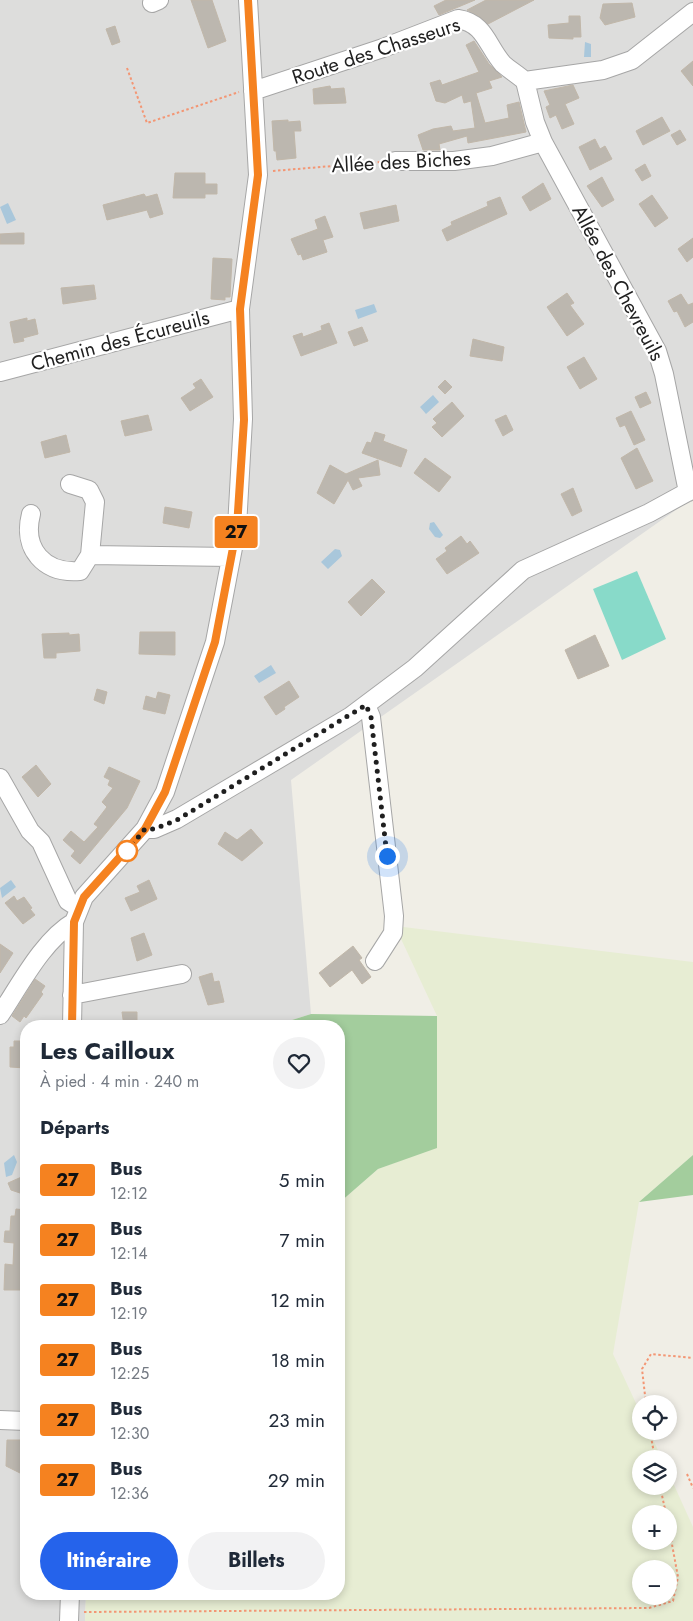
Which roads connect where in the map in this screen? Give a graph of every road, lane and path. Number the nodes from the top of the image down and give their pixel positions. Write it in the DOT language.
graph roads {
  1 [pos="248,0"];
  2 [pos="693,12"];
  3 [pos="127,68"];
  4 [pos="525,81"];
  5 [pos="253,90"];
  6 [pos="543,142"];
  7 [pos="395,161"];
  8 [pos="258,175"];
  9 [pos="240,309"];
  10 [pos="0,372"];
  11 [pos="70,484"];
  12 [pos="690,491"];
  13 [pos="32,514"];
  14 [pos="90,555"];
  15 [pos="231,557"];
  16 [pos="366,705"];
  17 [pos="0,778"];
  18 [pos="145,829"];
  19 [pos="76,915"];
  20 [pos="375,961"];
  21 [pos="182,974"];
  22 [pos="72,995"];
  23 [pos="0,1015"];
  24 [pos="72,1020"];
  25 [pos="693,1358"];
  26 [pos="645,1395"];
  27 [pos="0,1420"];
  28 [pos="20,1421"];
  29 [pos="687,1474"];
  30 [pos="693,1488"];
  31 [pos="673,1550"];
  32 [pos="70,1600"];
  33 [pos="70,1617"];
  1 -- 5 [label="street"];
  2 -- 4 [label="street"];
  3 -- 5 [label="path"];
  4 -- 5 [label="street, Route des Chasseurs"];
  4 -- 6 [label="street, Allée des Chevreuils"];
  5 -- 8 [label="street"];
  6 -- 7 [label="street, Allée des Biches"];
  6 -- 12 [label="street, Allée des Chevreuils"];
  7 -- 8 [label="path, Allée des Biches"];
  8 -- 9 [label="street"];
  9 -- 10 [label="street, Chemin des Écureuils"];
  9 -- 15 [label="street"];
  11 -- 14 [label="street"];
  12 -- 16 [label="street"];
  13 -- 14 [label="street"];
  14 -- 15 [label="street"];
  15 -- 18 [label="street"];
  16 -- 18 [label="street"];
  16 -- 20 [label="street"];
  17 -- 19 [label="street"];
  18 -- 19 [label="street"];
  19 -- 22 [label="street"];
  19 -- 23 [label="street"];
  21 -- 22 [label="street"];
  22 -- 24 [label="street"];
  25 -- 26 [label="path"];
  27 -- 28 [label="street"];
  29 -- 30 [label="path"];
  31 -- 33 [label="path"];
  32 -- 33 [label="street"];
}
